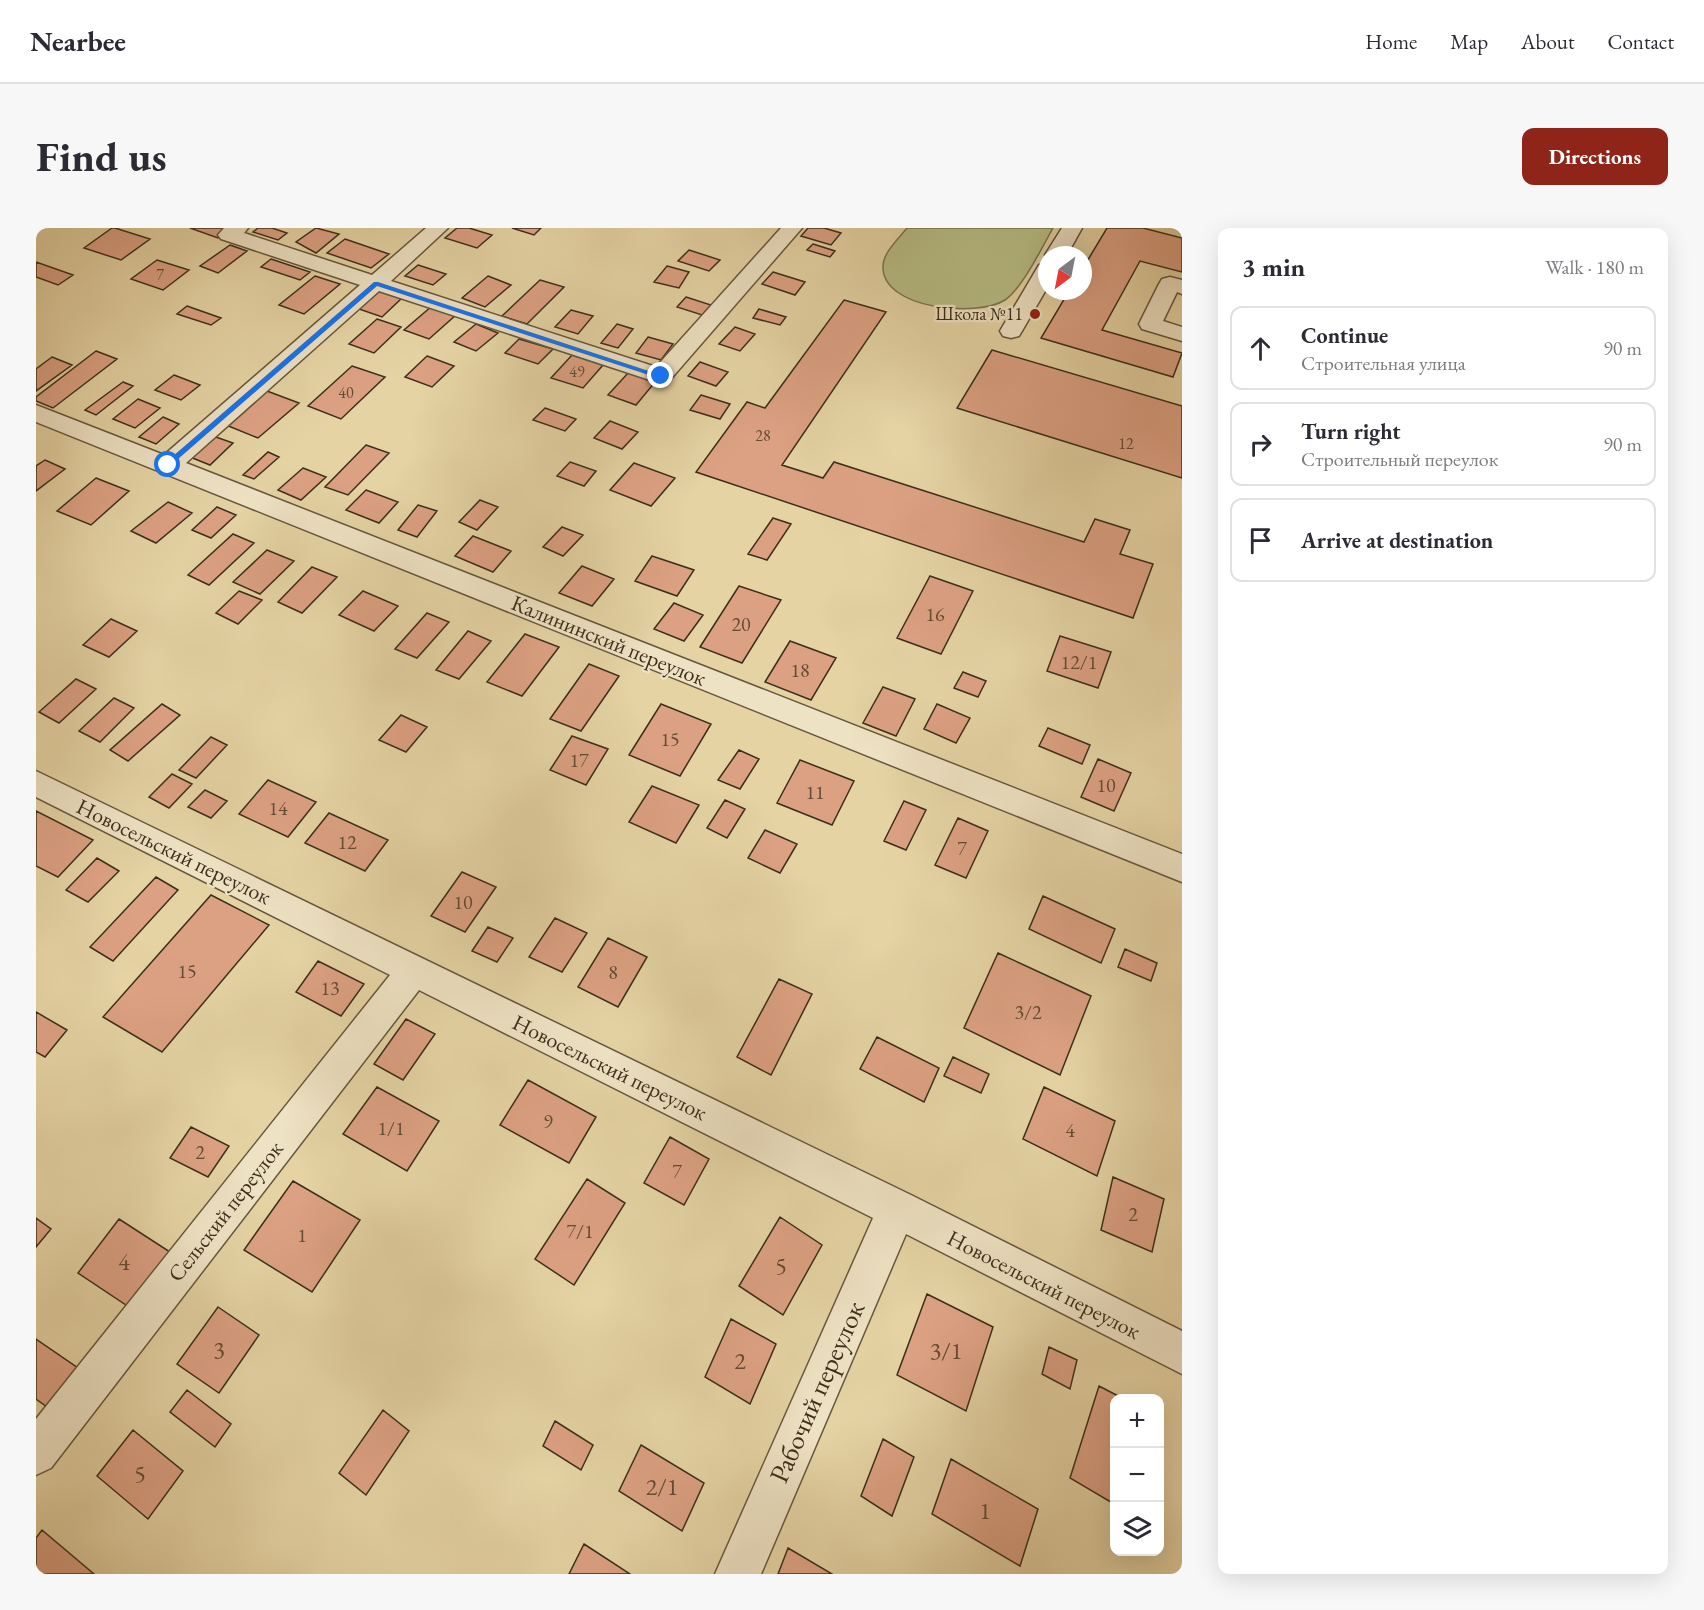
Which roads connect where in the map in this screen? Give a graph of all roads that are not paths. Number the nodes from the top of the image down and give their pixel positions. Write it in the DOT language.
graph roads {
  1 [pos="238,228"];
  2 [pos="438,228"];
  3 [pos="792,228"];
  4 [pos="1072,228"];
  5 [pos="1061,246"];
  6 [pos="376,284"];
  7 [pos="1038,285"];
  8 [pos="1182,287"];
  9 [pos="1011,331"];
  10 [pos="1182,334"];
  11 [pos="36,413"];
  12 [pos="168,465"];
  13 [pos="36,783"];
  14 [pos="1182,868"];
  15 [pos="414,970"];
  16 [pos="897,1209"];
  17 [pos="1182,1353"];
  18 [pos="36,1453"];
  19 [pos="738,1574"];
  1 -- 6 [label="street"];
  2 -- 6 [label="street"];
  3 -- 6 [label="street"];
  4 -- 5 [label="street"];
  6 -- 12 [label="street"];
  7 -- 9 [label="street"];
  8 -- 10 [label="street"];
  11 -- 12 [label="street, Калининский переулок"];
  12 -- 14 [label="street, Калининский переулок"];
  13 -- 15 [label="street, Новосельский переулок"];
  15 -- 16 [label="street, Новосельский переулок"];
  15 -- 18 [label="street, Сельский переулок"];
  16 -- 17 [label="street, Новосельский переулок"];
  16 -- 19 [label="street, Рабочий переулок"];
}
